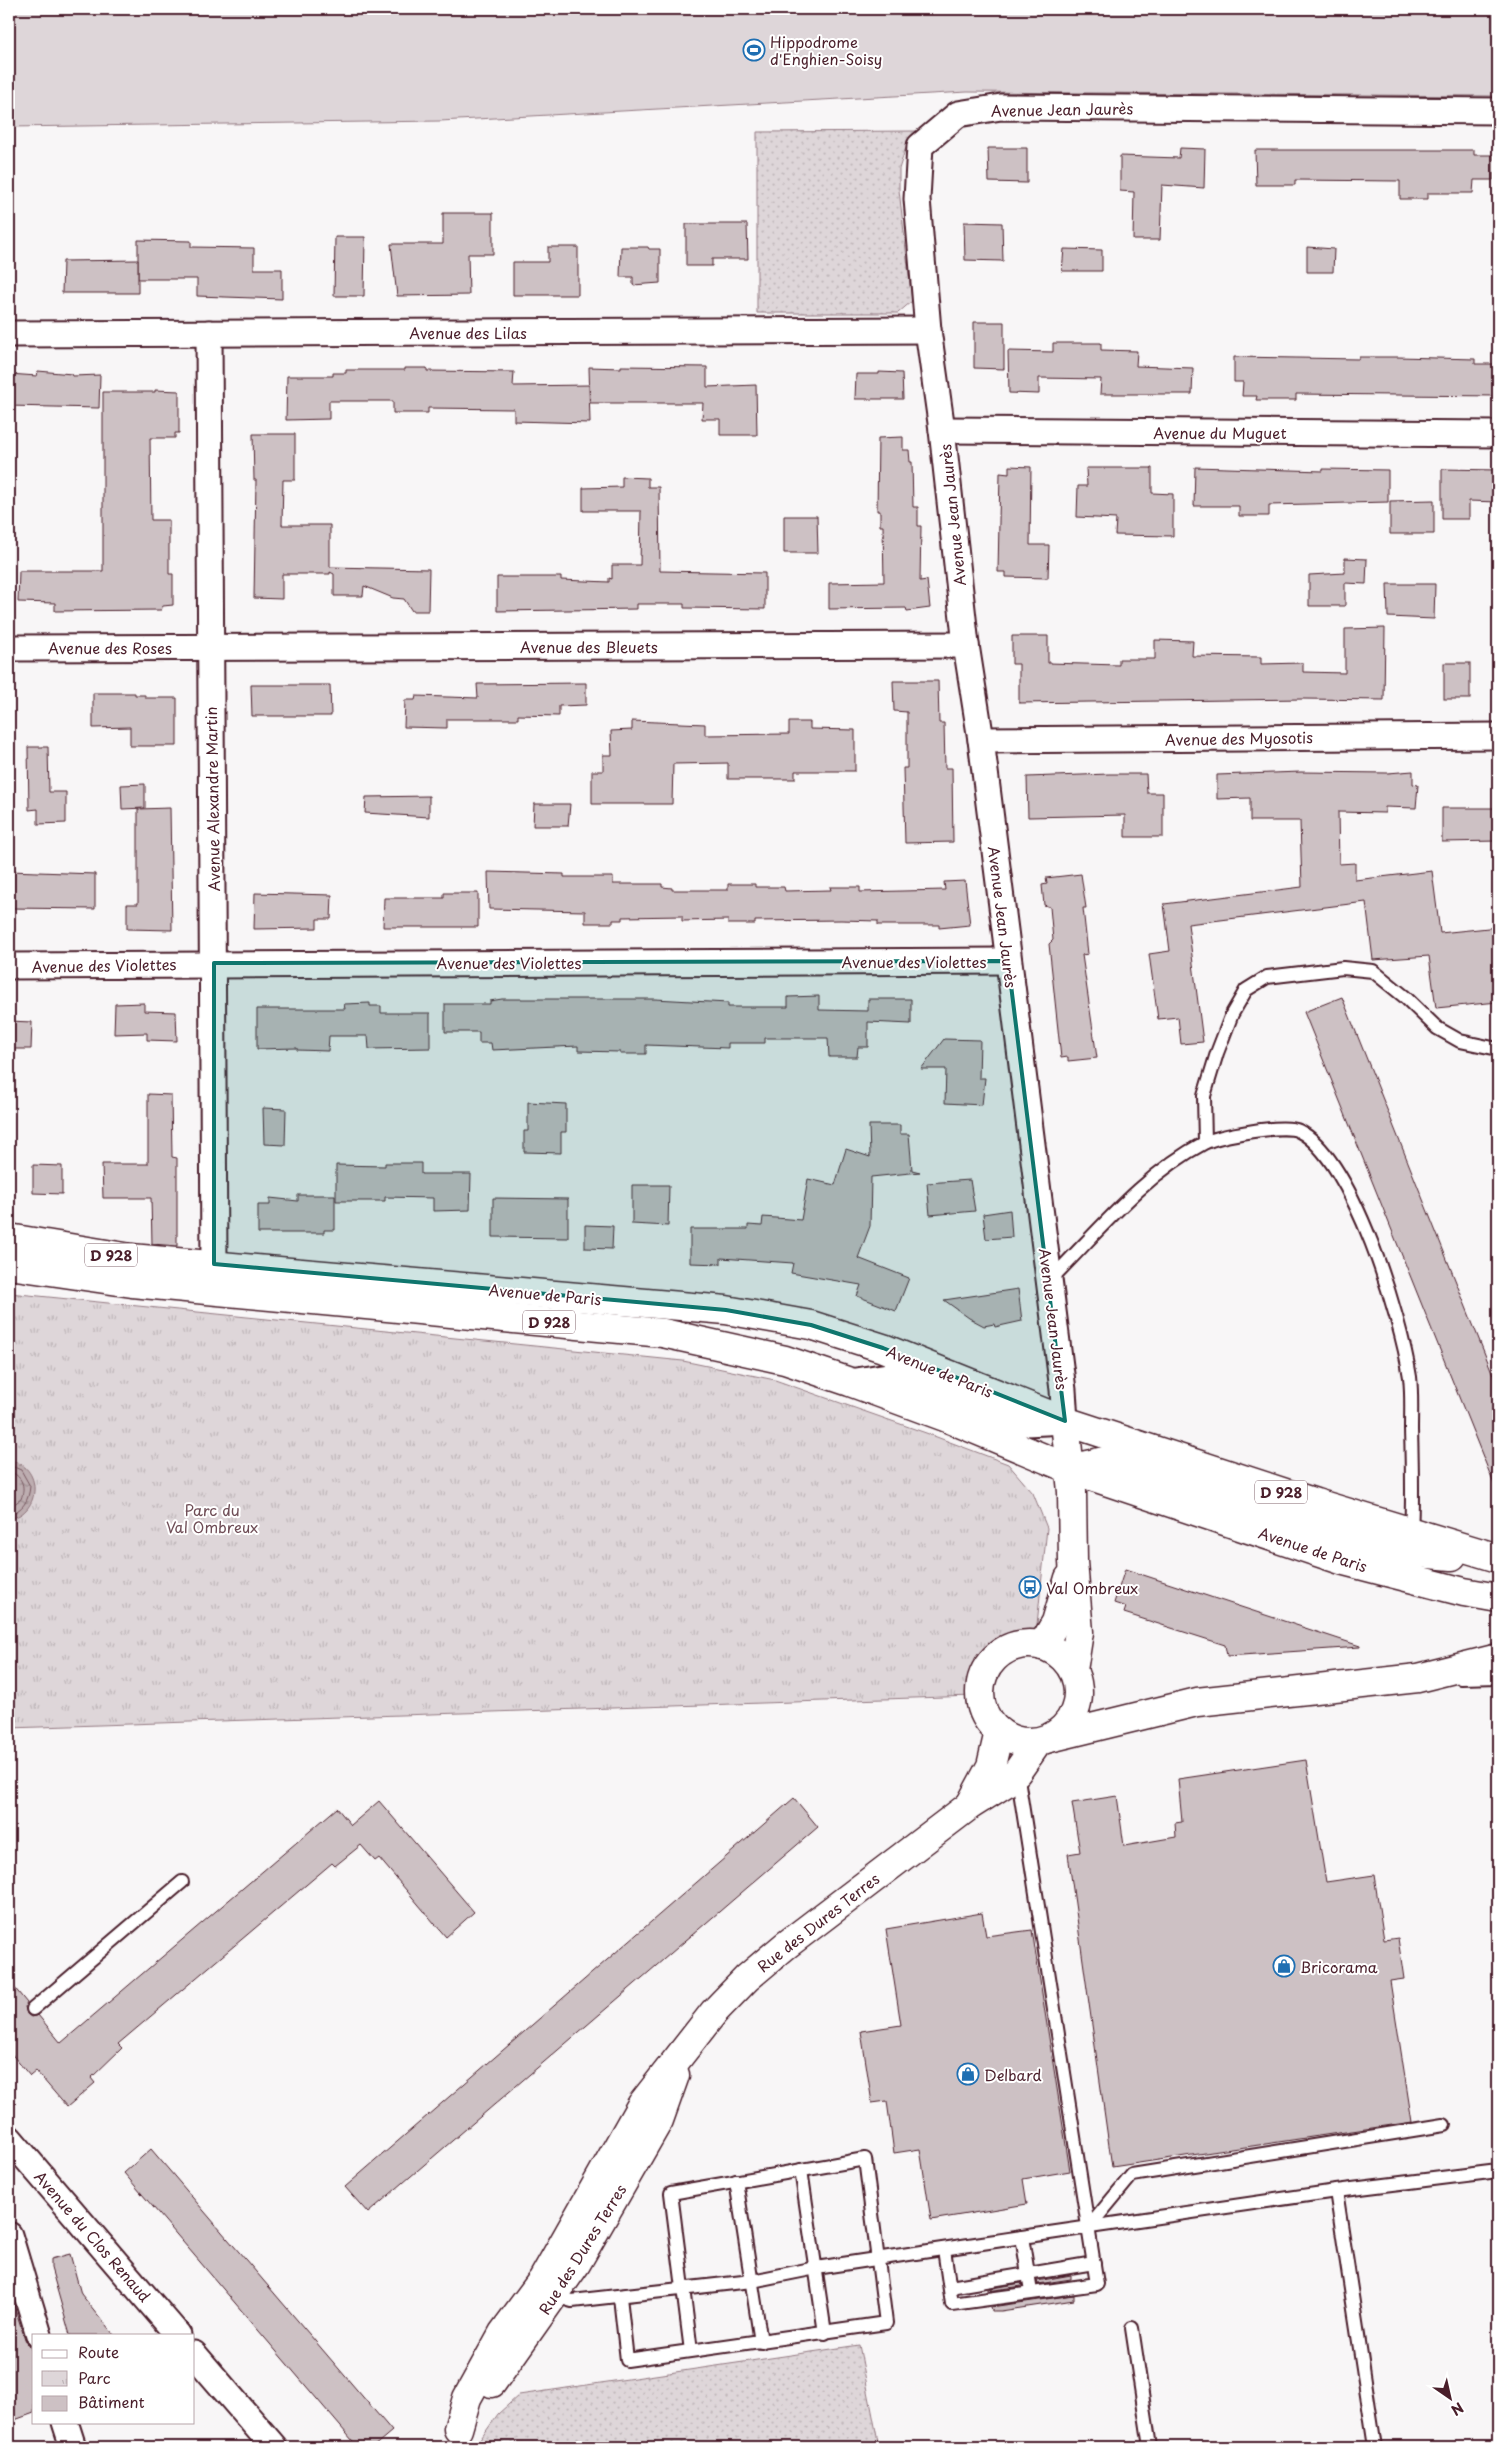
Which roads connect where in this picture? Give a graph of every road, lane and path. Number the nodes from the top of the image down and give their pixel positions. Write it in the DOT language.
graph roads {
  1 [pos="1498,111"];
  2 [pos="928,330"];
  3 [pos="209,333"];
  4 [pos="9,334"];
  5 [pos="942,430"];
  6 [pos="1498,434"];
  7 [pos="966,645"];
  8 [pos="211,647"];
  9 [pos="9,648"];
  10 [pos="1498,736"];
  11 [pos="980,740"];
  12 [pos="1008,961"];
  13 [pos="214,963"];
  14 [pos="9,966"];
  15 [pos="1498,1049"];
  16 [pos="1205,1142"];
  17 [pos="9,1238"];
  18 [pos="214,1264"];
  19 [pos="9,1265"];
  20 [pos="1049,1281"];
  21 [pos="850,1382"];
  22 [pos="1065,1421"];
  23 [pos="1070,1469"];
  24 [pos="1411,1532"];
  25 [pos="1498,1558"];
  26 [pos="1073,1562"];
  27 [pos="1498,1598"];
  28 [pos="1042,1646"];
  29 [pos="1498,1658"];
  30 [pos="1073,1670"];
  31 [pos="1498,1677"];
  32 [pos="1418,1678"];
  33 [pos="999,1732"];
  34 [pos="1044,1740"];
  35 [pos="1017,1772"];
  36 [pos="969,1806"];
  37 [pos="182,1882"];
  38 [pos="33,2009"];
  39 [pos="1444,2125"];
  40 [pos="9,2138"];
  41 [pos="800,2170"];
  42 [pos="1498,2171"];
  43 [pos="736,2181"];
  44 [pos="1336,2191"];
  45 [pos="1088,2227"];
  46 [pos="9,2235"];
  47 [pos="1022,2237"];
  48 [pos="944,2249"];
  49 [pos="878,2258"];
  50 [pos="1094,2263"];
  51 [pos="816,2268"];
  52 [pos="1028,2273"];
  53 [pos="752,2281"];
  54 [pos="549,2287"];
  55 [pos="950,2287"];
  56 [pos="684,2288"];
  57 [pos="1031,2292"];
  58 [pos="620,2297"];
  59 [pos="1132,2328"];
  60 [pos="825,2333"];
  61 [pos="39,2334"];
  62 [pos="177,2334"];
  63 [pos="761,2342"];
  64 [pos="691,2351"];
  65 [pos="195,2355"];
  66 [pos="66,2424"];
  67 [pos="452,2438"];
  68 [pos="73,2447"];
  69 [pos="274,2447"];
  70 [pos="1150,2447"];
  71 [pos="1375,2447"];
  1 -- 2 [label="street, Avenue Jean Jaurès"];
  2 -- 3 [label="street, Avenue des Lilas"];
  2 -- 5 [label="street, Avenue Jean Jaurès"];
  3 -- 4 [label="street, Avenue des Lilas"];
  3 -- 8 [label="street, Avenue Alexandre Martin"];
  5 -- 6 [label="street, Avenue du Muguet"];
  5 -- 7 [label="street, Avenue Jean Jaurès"];
  7 -- 8 [label="street, Avenue des Bleuets"];
  7 -- 11 [label="street, Avenue Jean Jaurès"];
  8 -- 9 [label="street, Avenue des Roses"];
  8 -- 13 [label="street, Avenue Alexandre Martin"];
  10 -- 11 [label="street, Avenue des Myosotis"];
  11 -- 12 [label="street, Avenue Jean Jaurès"];
  12 -- 13 [label="street, Avenue des Violettes"];
  12 -- 20 [label="street, Avenue Jean Jaurès"];
  13 -- 14 [label="street, Avenue des Violettes"];
  13 -- 18 [label="street, Avenue Alexandre Martin"];
  15 -- 16 [label="lane"];
  16 -- 20 [label="lane"];
  16 -- 24 [label="lane"];
  17 -- 18 [label="main road, Avenue de Paris / D 928"];
  18 -- 22 [label="main road, Avenue de Paris / D 928"];
  19 -- 21 [label="main road, Avenue de Paris / D 928"];
  20 -- 22 [label="street, Avenue Jean Jaurès"];
  21 -- 22 [label="street, Avenue de Paris"];
  21 -- 23 [label="main road, Avenue de Paris / D 928"];
  22 -- 23 [label="main road, Avenue Jean Jaurès"];
  22 -- 24 [label="main road, Avenue de Paris / D 928"];
  23 -- 25 [label="main road"];
  23 -- 26 [label="main road, Avenue Jean Jaurès"];
  23 -- 27 [label="main road, Avenue de Paris / D 928"];
  24 -- 25 [label="main road, Avenue de Paris / D 928"];
  26 -- 28 [label="main road"];
  26 -- 30 [label="main road"];
  28 -- 30 [label="main road"];
  28 -- 33 [label="main road"];
  29 -- 32 [label="main road"];
  30 -- 34 [label="main road"];
  31 -- 32 [label="lane"];
  32 -- 34 [label="main road"];
  33 -- 34 [label="main road"];
  33 -- 36 [label="main road, Rue des Dures Terres"];
  34 -- 35 [label="main road, Rue des Dures Terres"];
  35 -- 36 [label="main road, Rue des Dures Terres"];
  35 -- 45 [label="lane"];
  36 -- 54 [label="main road, Rue des Dures Terres"];
  37 -- 38 [label="lane"];
  39 -- 45 [label="lane"];
  40 -- 62 [label="street, Avenue du Clos Renaud"];
  41 -- 43 [label="lane"];
  41 -- 49 [label="lane"];
  41 -- 51 [label="lane"];
  42 -- 44 [label="lane"];
  43 -- 53 [label="lane"];
  43 -- 56 [label="lane"];
  44 -- 45 [label="lane"];
  44 -- 71 [label="lane"];
  45 -- 47 [label="lane"];
  45 -- 50 [label="lane"];
  46 -- 61 [label="street"];
  47 -- 48 [label="lane"];
  47 -- 52 [label="lane"];
  48 -- 49 [label="lane"];
  48 -- 55 [label="lane"];
  49 -- 51 [label="lane"];
  49 -- 60 [label="lane"];
  50 -- 52 [label="lane"];
  50 -- 57 [label="lane"];
  51 -- 53 [label="lane"];
  51 -- 60 [label="lane"];
  52 -- 55 [label="lane"];
  52 -- 57 [label="lane"];
  53 -- 56 [label="lane"];
  53 -- 63 [label="lane"];
  54 -- 58 [label="lane"];
  54 -- 67 [label="main road, Rue des Dures Terres"];
  55 -- 57 [label="lane"];
  56 -- 58 [label="lane"];
  56 -- 64 [label="lane"];
  58 -- 64 [label="lane"];
  59 -- 70 [label="lane"];
  60 -- 63 [label="lane"];
  63 -- 64 [label="lane"];
  65 -- 69 [label="street"];
  66 -- 68 [label="street"];
}
